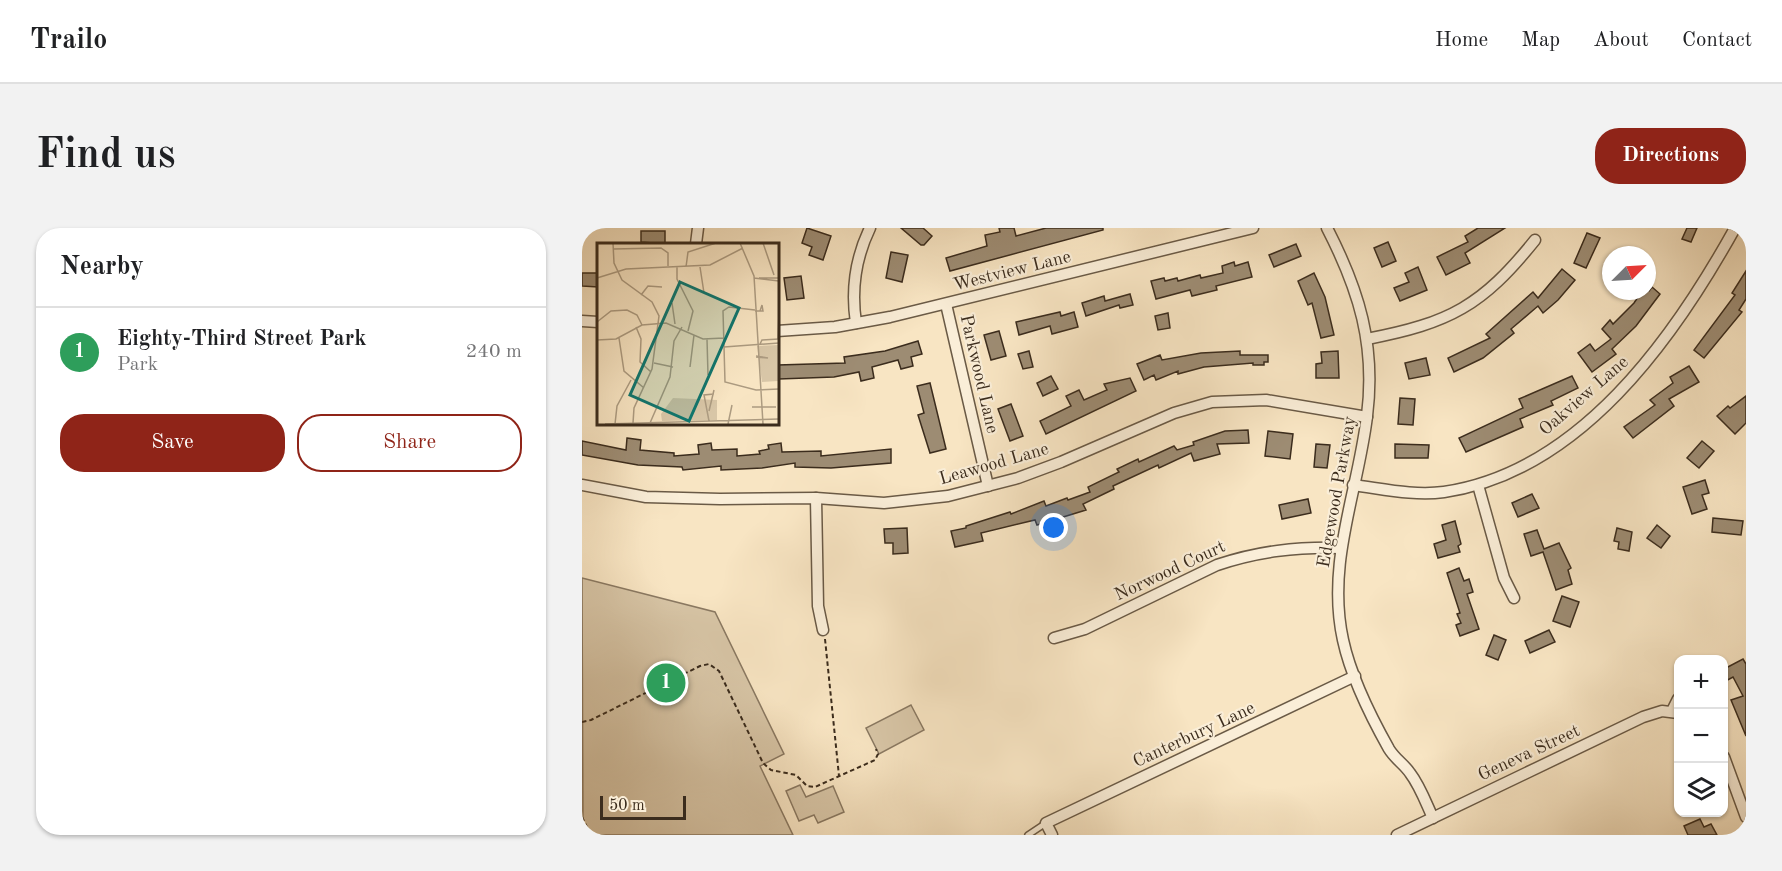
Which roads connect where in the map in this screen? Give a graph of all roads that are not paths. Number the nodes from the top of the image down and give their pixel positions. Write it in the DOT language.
graph roads {
  1 [pos="698,228"];
  2 [pos="870,228"];
  3 [pos="1253,228"];
  4 [pos="1327,228"];
  5 [pos="1735,228"];
  6 [pos="1535,240"];
  7 [pos="696,243"];
  8 [pos="946,304"];
  9 [pos="582,321"];
  10 [pos="597,322"];
  11 [pos="856,323"];
  12 [pos="778,331"];
  13 [pos="1367,339"];
  14 [pos="1367,417"];
  15 [pos="1353,484"];
  16 [pos="582,485"];
  17 [pos="1478,485"];
  18 [pos="988,486"];
  19 [pos="816,498"];
  20 [pos="1340,548"];
  21 [pos="1514,598"];
  22 [pos="823,630"];
  23 [pos="1054,638"];
  24 [pos="1355,676"];
  25 [pos="1674,712"];
  26 [pos="1726,763"];
  27 [pos="1746,817"];
  28 [pos="1433,818"];
  29 [pos="1046,823"];
  30 [pos="1028,835"];
  31 [pos="1052,835"];
  32 [pos="1397,835"];
  1 -- 7 [label="street"];
  2 -- 11 [label="street"];
  3 -- 8 [label="street, Westview Lane"];
  4 -- 13 [label="street, Edgewood Parkway"];
  5 -- 17 [label="street, Oakview Lane"];
  6 -- 13 [label="street"];
  8 -- 11 [label="street, Westview Lane"];
  8 -- 18 [label="street, Parkwood Lane"];
  9 -- 10 [label="street"];
  11 -- 12 [label="street, Westview Lane"];
  13 -- 14 [label="street, Edgewood Parkway"];
  14 -- 15 [label="street, Edgewood Parkway"];
  14 -- 18 [label="street, Leawood Lane"];
  15 -- 17 [label="street, Oakview Lane"];
  15 -- 20 [label="street, Edgewood Parkway"];
  16 -- 19 [label="street, Leawood Lane"];
  17 -- 21 [label="street"];
  18 -- 19 [label="street, Leawood Lane"];
  19 -- 22 [label="street"];
  20 -- 23 [label="street, Norwood Court"];
  20 -- 24 [label="street, Edgewood Parkway"];
  24 -- 28 [label="street, Edgewood Parkway"];
  24 -- 29 [label="street, Canterbury Lane"];
  25 -- 28 [label="street, Geneva Street"];
  26 -- 27 [label="street"];
  28 -- 32 [label="street, Geneva Street"];
  29 -- 30 [label="lane"];
  29 -- 31 [label="street"];
}
